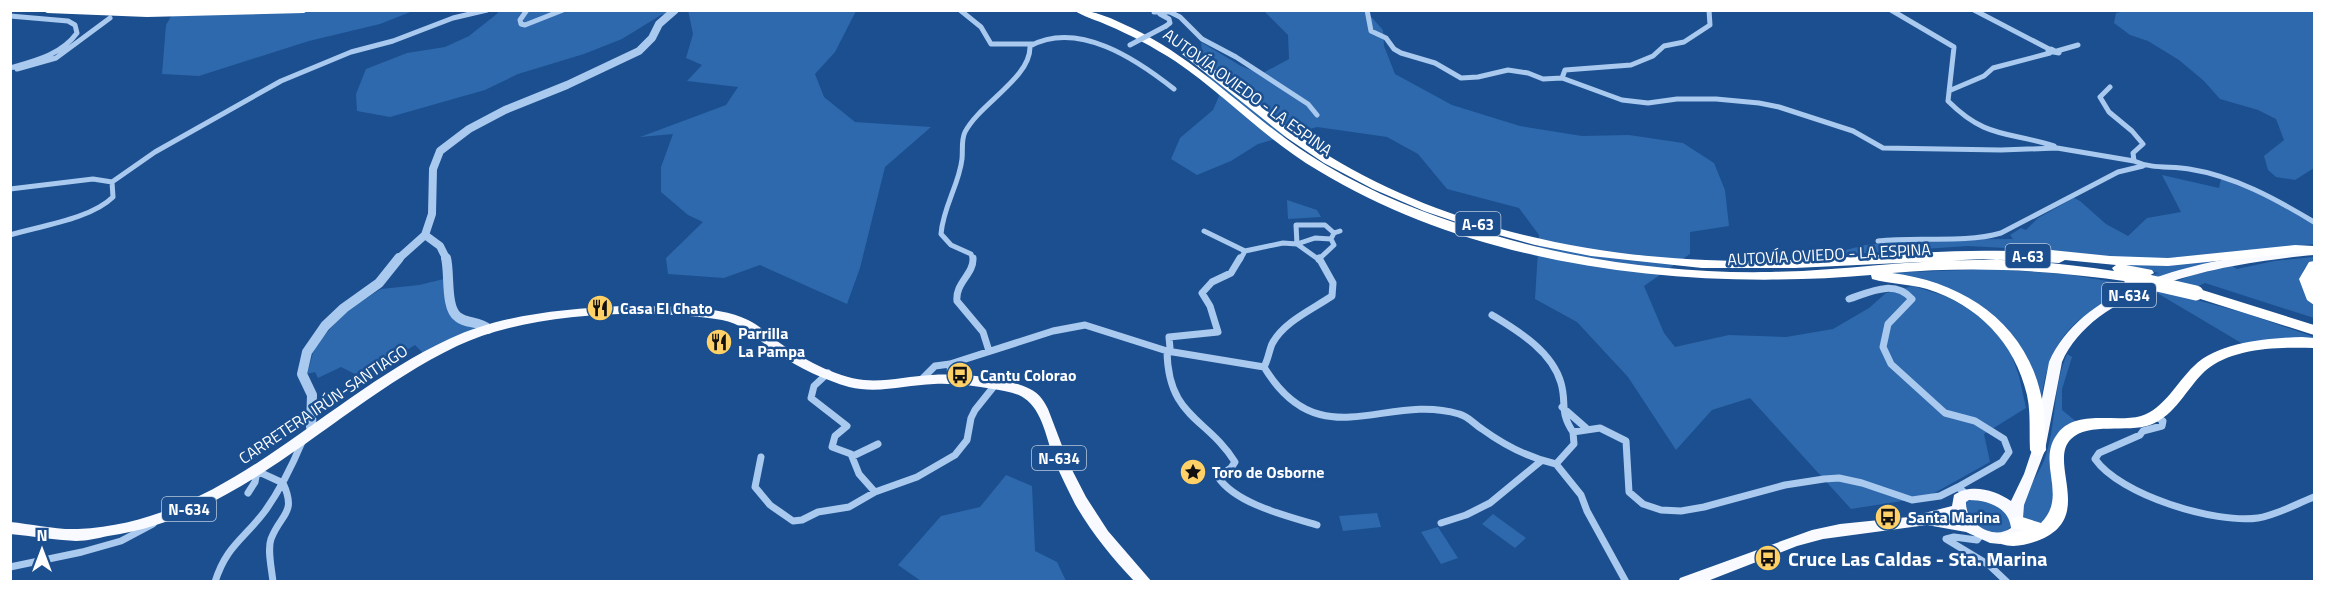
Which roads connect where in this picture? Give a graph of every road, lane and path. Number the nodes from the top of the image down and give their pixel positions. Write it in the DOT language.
graph roads {
  1 [pos="47,10"];
  2 [pos="304,10"];
  3 [pos="487,10"];
  4 [pos="526,10"];
  5 [pos="563,10"];
  6 [pos="675,10"];
  7 [pos="960,10"];
  8 [pos="1079,10"];
  9 [pos="1101,10"];
  10 [pos="1367,10"];
  11 [pos="1709,10"];
  12 [pos="1892,10"];
  13 [pos="1974,10"];
  14 [pos="1152,11"];
  15 [pos="10,16"];
  16 [pos="110,18"];
  17 [pos="1033,44"];
  18 [pos="2078,45"];
  19 [pos="2050,51"];
  20 [pos="1119,53"];
  21 [pos="10,69"];
  22 [pos="1562,78"];
  23 [pos="2110,87"];
  24 [pos="1174,89"];
  25 [pos="1951,90"];
  26 [pos="1317,115"];
  27 [pos="2057,148"];
  28 [pos="2134,161"];
  29 [pos="2147,166"];
  30 [pos="112,182"];
  31 [pos="10,189"];
  32 [pos="2314,222"];
  33 [pos="1204,231"];
  34 [pos="1335,234"];
  35 [pos="10,235"];
  36 [pos="425,235"];
  37 [pos="1878,241"];
  38 [pos="1297,244"];
  39 [pos="1245,251"];
  40 [pos="2314,251"];
  41 [pos="1909,256"];
  42 [pos="1318,259"];
  43 [pos="2314,265"];
  44 [pos="1767,277"];
  45 [pos="2202,290"];
  46 [pos="1849,299"];
  47 [pos="2314,300"];
  48 [pos="1492,315"];
  49 [pos="2314,321"];
  50 [pos="488,329"];
  51 [pos="2314,330"];
  52 [pos="2314,343"];
  53 [pos="989,351"];
  54 [pos="1167,351"];
  55 [pos="950,364"];
  56 [pos="1264,367"];
  57 [pos="829,373"];
  58 [pos="951,380"];
  59 [pos="920,381"];
  60 [pos="995,385"];
  61 [pos="1562,407"];
  62 [pos="2155,416"];
  63 [pos="1586,428"];
  64 [pos="1573,432"];
  65 [pos="309,435"];
  66 [pos="878,444"];
  67 [pos="2038,450"];
  68 [pos="853,456"];
  69 [pos="761,457"];
  70 [pos="1541,461"];
  71 [pos="1556,464"];
  72 [pos="257,471"];
  73 [pos="283,483"];
  74 [pos="2022,489"];
  75 [pos="1962,490"];
  76 [pos="875,492"];
  77 [pos="248,493"];
  78 [pos="2314,497"];
  79 [pos="1993,498"];
  80 [pos="1958,509"];
  81 [pos="2018,520"];
  82 [pos="1923,521"];
  83 [pos="153,523"];
  84 [pos="1441,523"];
  85 [pos="1317,525"];
  86 [pos="10,528"];
  87 [pos="2043,530"];
  88 [pos="1975,531"];
  89 [pos="2007,539"];
  90 [pos="1989,565"];
  91 [pos="10,567"];
  92 [pos="215,582"];
  93 [pos="273,582"];
  94 [pos="1144,582"];
  95 [pos="1626,582"];
  96 [pos="1685,582"];
  97 [pos="2001,582"];
  98 [pos="2007,582"];
  1 -- 2 [label="highway"];
  3 -- 30 [label="street"];
  4 -- 5 [label="street"];
  6 -- 36 [label="street"];
  7 -- 17 [label="street"];
  8 -- 44 [label="highway, AUTOVÍA OVIEDO - LA ESPINA / A-63"];
  9 -- 41 [label="highway, AUTOVÍA OVIEDO - LA ESPINA / A-63"];
  10 -- 22 [label="street"];
  11 -- 22 [label="street"];
  12 -- 25 [label="street"];
  13 -- 19 [label="street"];
  14 -- 20 [label="street, bridge"];
  14 -- 26 [label="street"];
  15 -- 21 [label="street"];
  16 -- 21 [label="street"];
  17 -- 20 [label="street"];
  17 -- 53 [label="street"];
  18 -- 19 [label="street"];
  19 -- 25 [label="street"];
  20 -- 24 [label="street"];
  22 -- 27 [label="street"];
  23 -- 28 [label="street"];
  25 -- 27 [label="street"];
  27 -- 28 [label="street"];
  28 -- 29 [label="street"];
  29 -- 32 [label="street"];
  29 -- 37 [label="street"];
  30 -- 31 [label="street"];
  30 -- 35 [label="street"];
  33 -- 39 [label="street"];
  34 -- 38 [label="street"];
  34 -- 38 [label="street"];
  34 -- 42 [label="street"];
  36 -- 50 [label="street"];
  36 -- 65 [label="street"];
  38 -- 39 [label="street"];
  38 -- 42 [label="street"];
  39 -- 54 [label="street"];
  40 -- 41 [label="highway"];
  40 -- 67 [label="highway, N-634"];
  41 -- 45 [label="highway, AUTOVÍA OVIEDO - LA ESPINA / A-63"];
  42 -- 56 [label="street"];
  43 -- 47 [label="highway"];
  44 -- 45 [label="highway, AUTOVÍA OVIEDO - LA ESPINA / A-63, bridge"];
  44 -- 67 [label="highway"];
  45 -- 49 [label="highway, AUTOVÍA OVIEDO - LA ESPINA / A-63"];
  45 -- 51 [label="highway, AUTOVÍA OVIEDO - LA ESPINA / A-63"];
  46 -- 75 [label="street"];
  48 -- 61 [label="street"];
  50 -- 57 [label="highway, CARRETERA IRÚN-SANTIAGO / N-634"];
  50 -- 65 [label="highway, CARRETERA IRÚN-SANTIAGO / N-634"];
  52 -- 62 [label="highway"];
  53 -- 54 [label="street"];
  53 -- 55 [label="street"];
  54 -- 56 [label="street"];
  54 -- 85 [label="street"];
  55 -- 58 [label="street"];
  55 -- 59 [label="street"];
  56 -- 70 [label="street"];
  57 -- 59 [label="highway, CARRETERA IRÚN-SANTIAGO / N-634"];
  57 -- 68 [label="street"];
  58 -- 59 [label="highway, CARRETERA IRÚN-SANTIAGO / N-634"];
  58 -- 60 [label="highway, CARRETERA IRÚN-SANTIAGO / N-634"];
  60 -- 76 [label="street"];
  60 -- 94 [label="highway, CARRETERA IRÚN-SANTIAGO / N-634"];
  61 -- 63 [label="street"];
  61 -- 64 [label="street"];
  62 -- 78 [label="street"];
  62 -- 87 [label="highway"];
  63 -- 64 [label="street"];
  63 -- 75 [label="street"];
  64 -- 71 [label="street"];
  65 -- 72 [label="highway, CARRETERA IRÚN-SANTIAGO / N-634"];
  65 -- 73 [label="street"];
  66 -- 68 [label="street"];
  67 -- 74 [label="highway, N-634"];
  68 -- 76 [label="street"];
  69 -- 76 [label="street"];
  70 -- 71 [label="street"];
  70 -- 84 [label="street"];
  71 -- 95 [label="street"];
  72 -- 73 [label="street"];
  72 -- 77 [label="street"];
  72 -- 83 [label="highway, CARRETERA IRÚN-SANTIAGO / N-634"];
  73 -- 92 [label="street"];
  73 -- 93 [label="street"];
  74 -- 79 [label="highway"];
  74 -- 81 [label="highway, N-634"];
  75 -- 79 [label="highway"];
  75 -- 80 [label="highway"];
  79 -- 81 [label="highway"];
  80 -- 82 [label="highway"];
  80 -- 88 [label="highway"];
  81 -- 87 [label="highway"];
  81 -- 89 [label="highway, N-634"];
  82 -- 88 [label="highway"];
  82 -- 96 [label="highway"];
  83 -- 86 [label="highway, CARRETERA IRÚN-SANTIAGO / N-634"];
  83 -- 91 [label="street"];
  87 -- 89 [label="highway"];
  88 -- 89 [label="highway"];
  88 -- 90 [label="street"];
  90 -- 97 [label="street"];
  90 -- 98 [label="street"];
}
